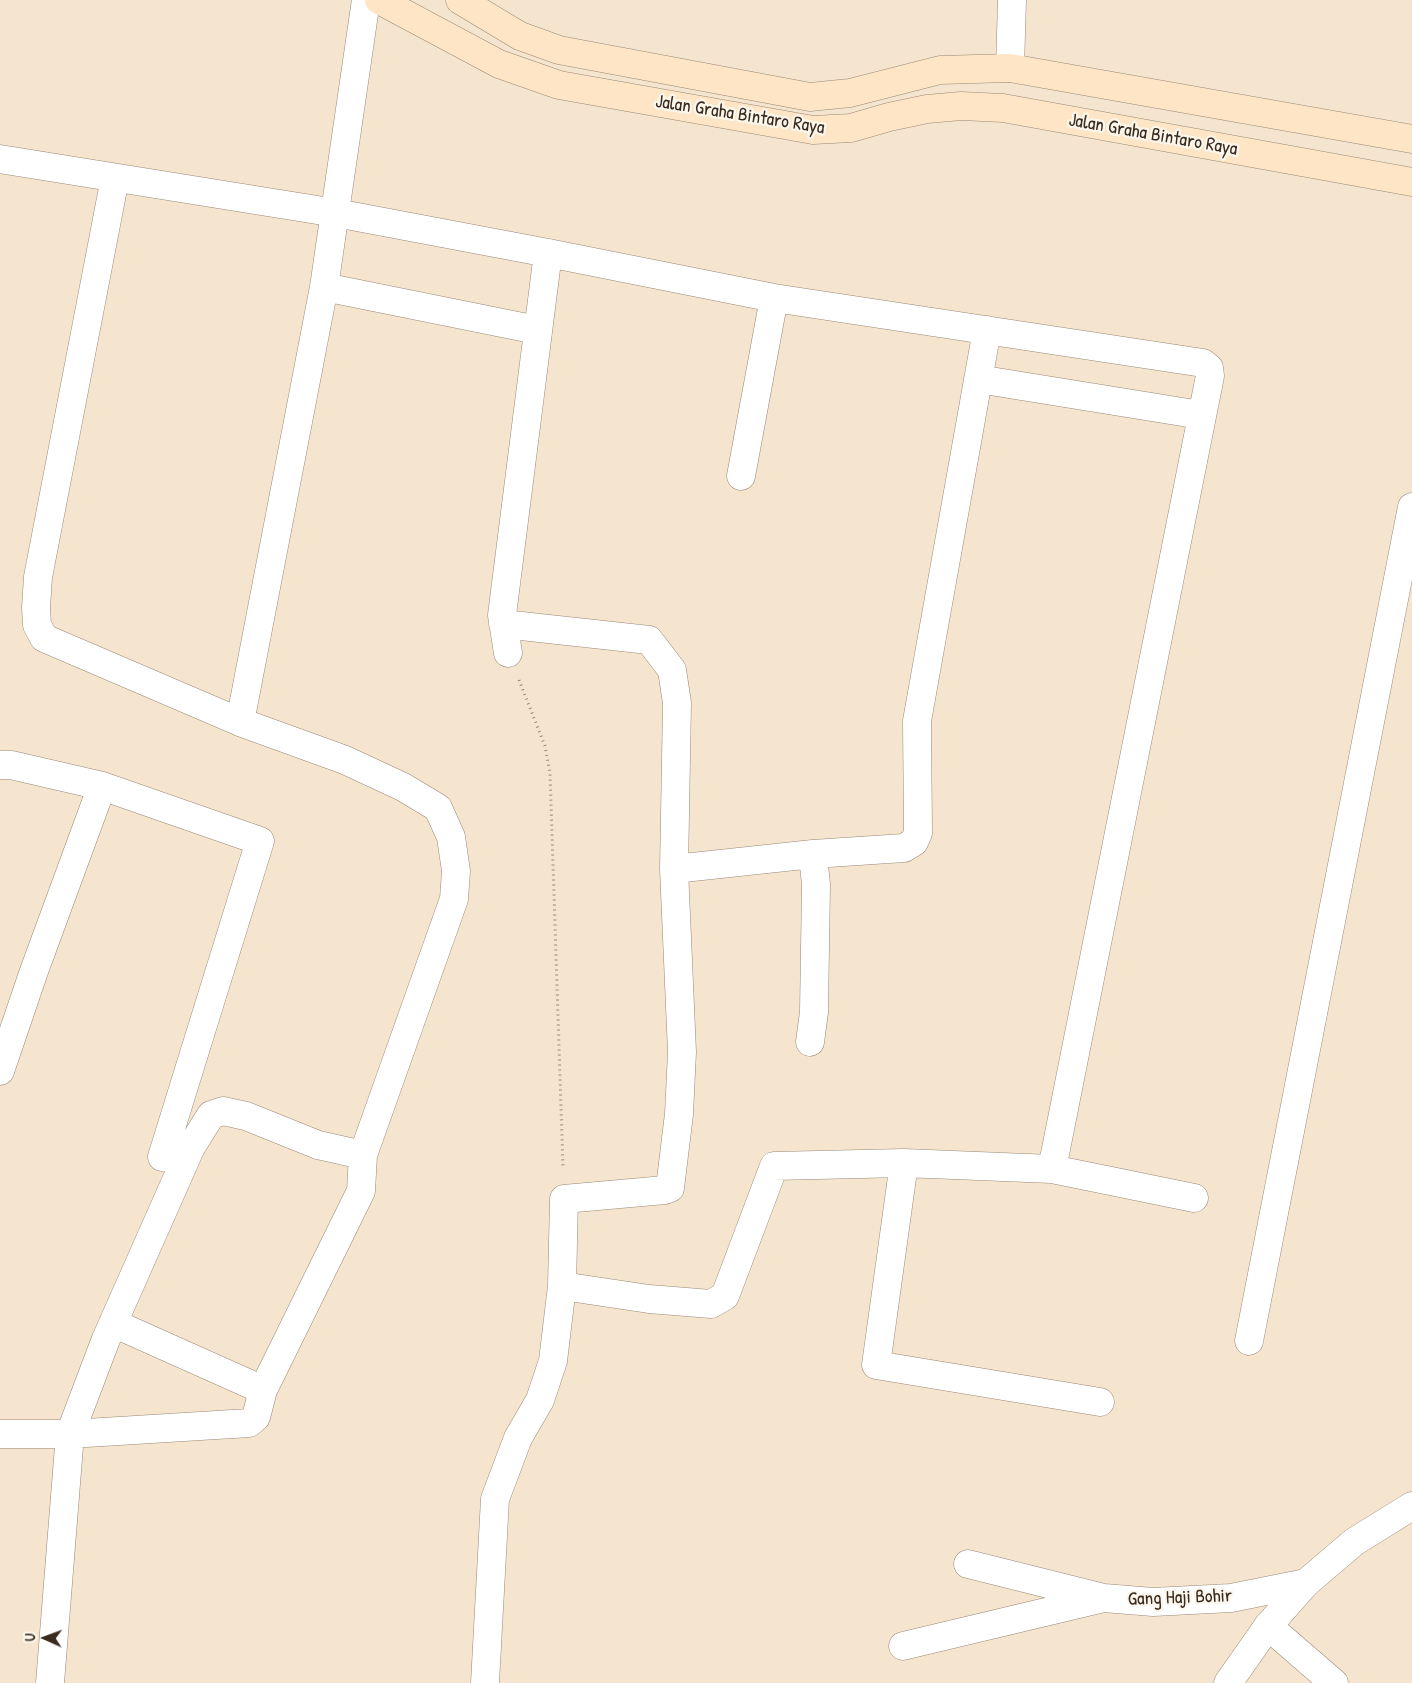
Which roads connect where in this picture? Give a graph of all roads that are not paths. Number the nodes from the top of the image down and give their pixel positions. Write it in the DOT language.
graph roads {
  1 [pos="366,0"];
  2 [pos="379,0"];
  3 [pos="460,0"];
  4 [pos="1012,0"];
  5 [pos="1010,68"];
  6 [pos="1412,139"];
  7 [pos="0,160"];
  8 [pos="116,178"];
  9 [pos="1412,182"];
  10 [pos="336,213"];
  11 [pos="548,253"];
  12 [pos="324,287"];
  13 [pos="774,298"];
  14 [pos="537,330"];
  15 [pos="987,330"];
  16 [pos="978,380"];
  17 [pos="1201,414"];
  18 [pos="741,476"];
  19 [pos="1412,507"];
  20 [pos="503,624"];
  21 [pos="508,653"];
  22 [pos="240,722"];
  23 [pos="0,765"];
  24 [pos="102,786"];
  25 [pos="813,854"];
  26 [pos="674,869"];
  27 [pos="810,1042"];
  28 [pos="0,1071"];
  29 [pos="363,1155"];
  30 [pos="162,1157"];
  31 [pos="904,1164"];
  32 [pos="1052,1169"];
  33 [pos="1194,1198"];
  34 [pos="562,1286"];
  35 [pos="113,1323"];
  36 [pos="1249,1341"];
  37 [pos="263,1390"];
  38 [pos="1100,1402"];
  39 [pos="0,1434"];
  40 [pos="70,1434"];
  41 [pos="1412,1506"];
  42 [pos="968,1564"];
  43 [pos="1306,1583"];
  44 [pos="1104,1598"];
  45 [pos="1268,1626"];
  46 [pos="903,1646"];
  47 [pos="50,1683"];
  48 [pos="485,1683"];
  49 [pos="1228,1683"];
  50 [pos="1334,1683"];
  1 -- 10 [label="street"];
  2 -- 9 [label="main road, Jalan Graha Bintaro Raya"];
  3 -- 5 [label="main road, Jalan Graha Bintaro Raya"];
  4 -- 5 [label="street"];
  5 -- 6 [label="main road, Jalan Graha Bintaro Raya"];
  7 -- 8 [label="street"];
  8 -- 10 [label="street"];
  8 -- 22 [label="street"];
  10 -- 11 [label="street"];
  10 -- 12 [label="street"];
  11 -- 13 [label="street"];
  11 -- 14 [label="street"];
  12 -- 14 [label="street"];
  12 -- 22 [label="street"];
  13 -- 15 [label="street"];
  13 -- 18 [label="street"];
  14 -- 20 [label="street"];
  15 -- 16 [label="street"];
  15 -- 17 [label="street"];
  16 -- 17 [label="street"];
  16 -- 25 [label="street"];
  17 -- 32 [label="street"];
  19 -- 36 [label="street"];
  20 -- 21 [label="street"];
  20 -- 26 [label="street"];
  22 -- 29 [label="street"];
  23 -- 24 [label="street"];
  24 -- 28 [label="street"];
  24 -- 30 [label="street"];
  25 -- 26 [label="street"];
  25 -- 27 [label="street"];
  26 -- 34 [label="street"];
  29 -- 35 [label="street"];
  29 -- 37 [label="street"];
  31 -- 32 [label="street"];
  31 -- 34 [label="street"];
  31 -- 38 [label="street"];
  32 -- 33 [label="street"];
  34 -- 48 [label="street"];
  35 -- 37 [label="street"];
  35 -- 40 [label="street"];
  37 -- 40 [label="street"];
  39 -- 40 [label="street"];
  40 -- 47 [label="street"];
  41 -- 43 [label="street"];
  42 -- 44 [label="street, Gang Haji Bohir"];
  43 -- 44 [label="street, Gang Haji Bohir"];
  43 -- 45 [label="street"];
  44 -- 46 [label="street"];
  45 -- 49 [label="street"];
  45 -- 50 [label="street"];
}
